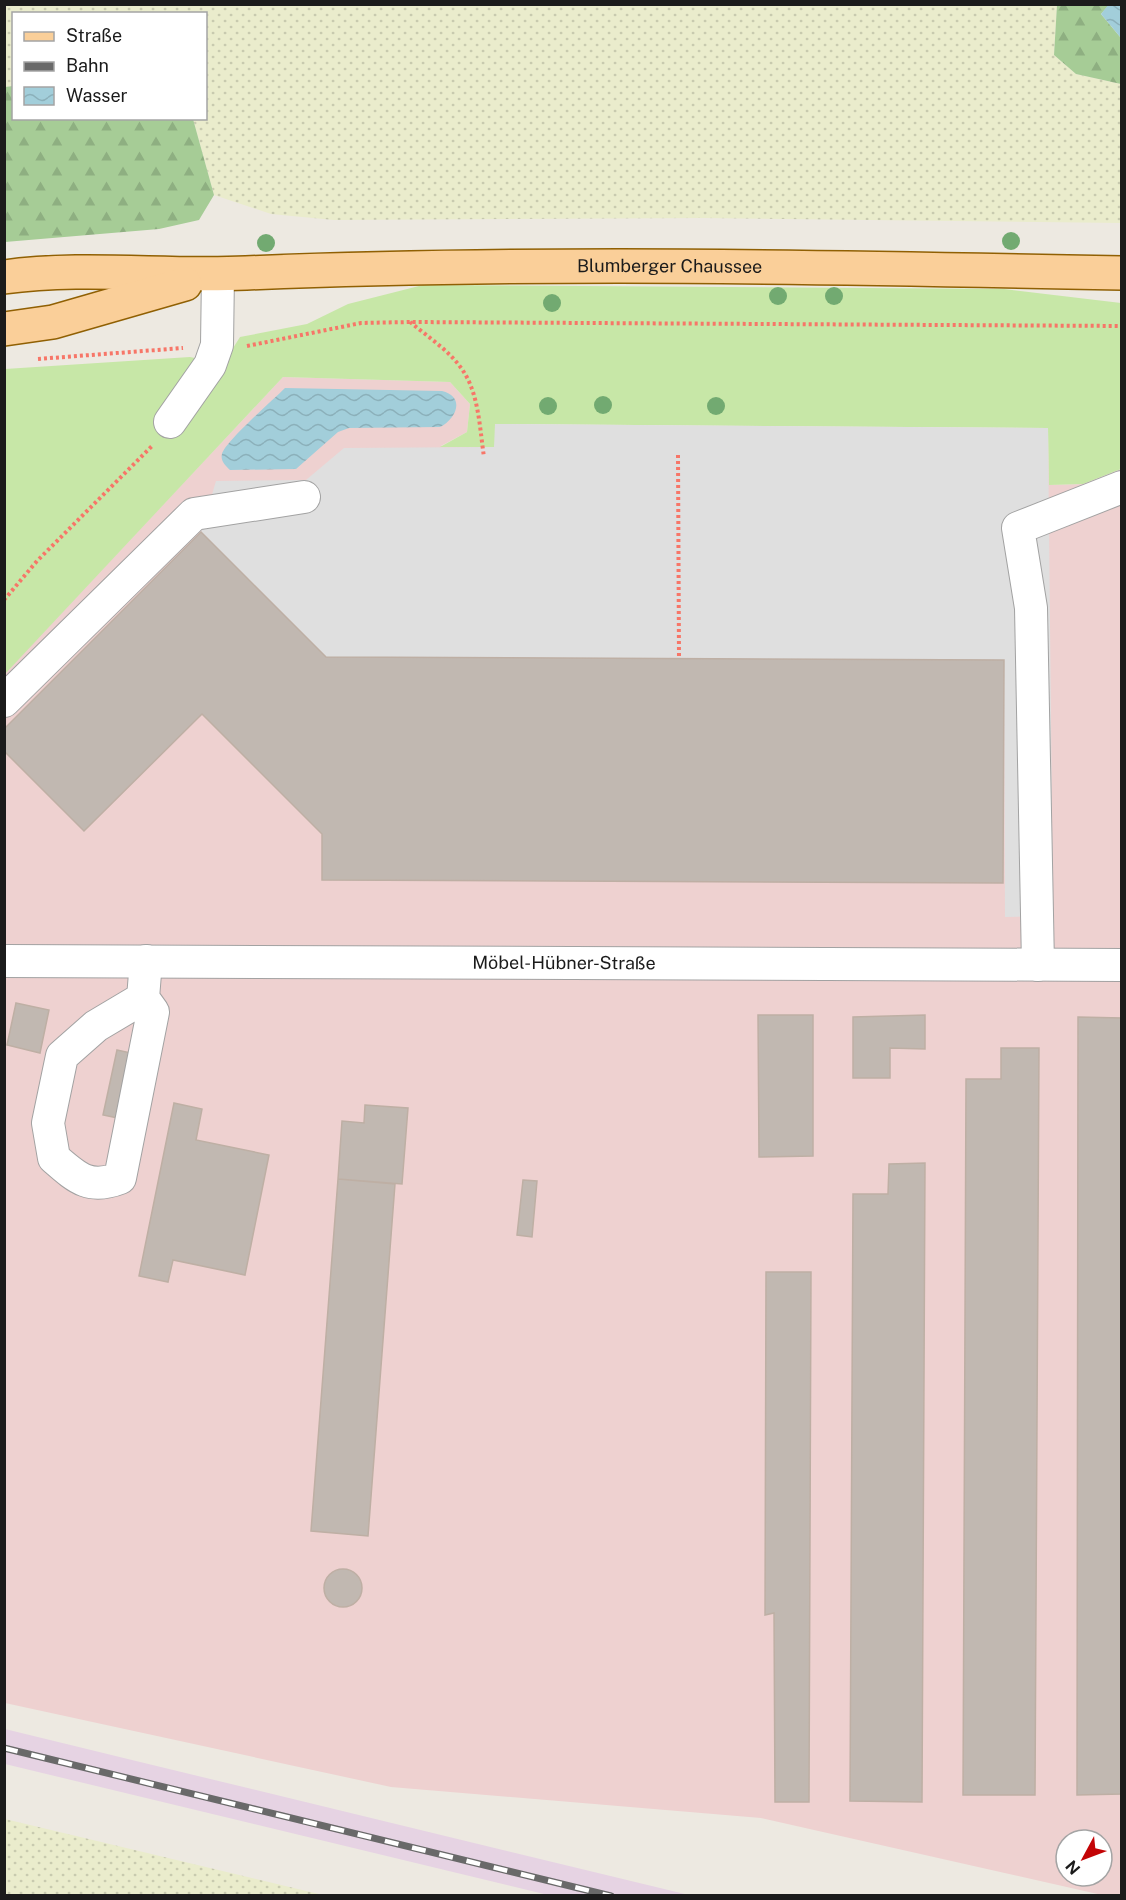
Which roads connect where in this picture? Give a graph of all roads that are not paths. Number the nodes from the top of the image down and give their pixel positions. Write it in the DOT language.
graph roads {
  1 [pos="1122,273"];
  2 [pos="218,274"];
  3 [pos="4,277"];
  4 [pos="4,329"];
  5 [pos="170,422"];
  6 [pos="1122,487"];
  7 [pos="304,498"];
  8 [pos="4,701"];
  9 [pos="4,961"];
  10 [pos="146,961"];
  11 [pos="1122,964"];
  12 [pos="1038,965"];
  13 [pos="142,998"];
  1 -- 2 [label="main road, Blumberger Chaussee"];
  2 -- 3 [label="main road, Blumberger Chaussee"];
  2 -- 4 [label="main road, Blumberger Chaussee"];
  2 -- 5 [label="street"];
  6 -- 12 [label="street"];
  7 -- 8 [label="street"];
  9 -- 10 [label="street, Möbel-Hübner-Straße"];
  10 -- 12 [label="street, Möbel-Hübner-Straße"];
  10 -- 13 [label="street"];
  11 -- 12 [label="street, Möbel-Hübner-Straße"];
  13 -- 13 [label="street"];
}
